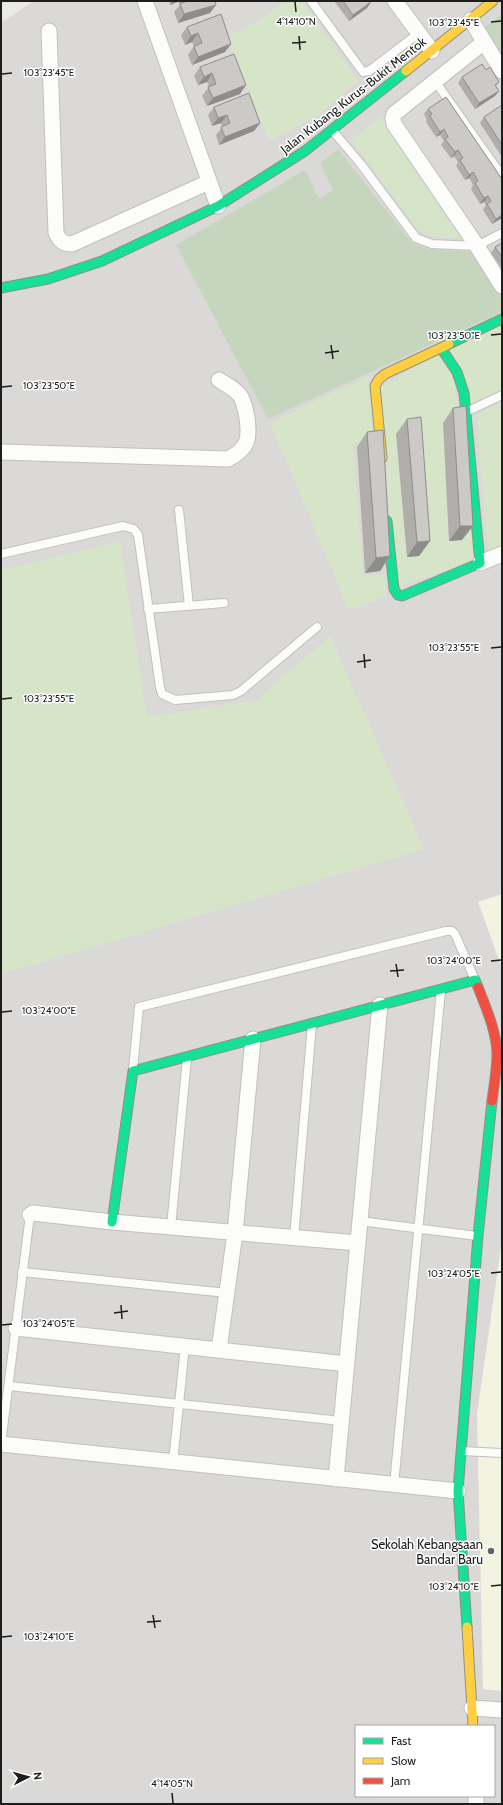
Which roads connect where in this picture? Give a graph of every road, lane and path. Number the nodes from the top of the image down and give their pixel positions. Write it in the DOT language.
graph roads {
  1 [pos="145,1"];
  2 [pos="311,1"];
  3 [pos="395,1"];
  4 [pos="493,1"];
  5 [pos="471,20"];
  6 [pos="48,31"];
  7 [pos="419,33"];
  8 [pos="484,42"];
  9 [pos="432,51"];
  10 [pos="502,71"];
  11 [pos="435,81"];
  12 [pos="332,130"];
  13 [pos="502,176"];
  14 [pos="209,182"];
  15 [pos="218,206"];
  16 [pos="502,233"];
  17 [pos="477,246"];
  18 [pos="502,286"];
  19 [pos="1,288"];
  20 [pos="502,319"];
  21 [pos="441,348"];
  22 [pos="219,380"];
  23 [pos="502,395"];
  24 [pos="466,412"];
  25 [pos="1,452"];
  26 [pos="382,464"];
  27 [pos="178,510"];
  28 [pos="387,511"];
  29 [pos="1,554"];
  30 [pos="502,554"];
  31 [pos="480,563"];
  32 [pos="224,603"];
  33 [pos="189,606"];
  34 [pos="148,608"];
  35 [pos="317,627"];
  36 [pos="475,980"];
  37 [pos="442,989"];
  38 [pos="380,1005"];
  39 [pos="312,1024"];
  40 [pos="253,1040"];
  41 [pos="187,1057"];
  42 [pos="132,1072"];
  43 [pos="30,1215"];
  44 [pos="360,1221"];
  45 [pos="112,1222"];
  46 [pos="171,1227"];
  47 [pos="418,1228"];
  48 [pos="235,1232"];
  49 [pos="478,1236"];
  50 [pos="294,1238"];
  51 [pos="358,1243"];
  52 [pos="22,1272"];
  53 [pos="227,1293"];
  54 [pos="16,1328"];
  55 [pos="185,1346"];
  56 [pos="219,1350"];
  57 [pos="347,1364"];
  58 [pos="9,1386"];
  59 [pos="179,1404"];
  60 [pos="341,1422"];
  61 [pos="1,1444"];
  62 [pos="461,1451"];
  63 [pos="502,1453"];
  64 [pos="173,1462"];
  65 [pos="336,1479"];
  66 [pos="394,1485"];
  67 [pos="458,1491"];
  68 [pos="472,1708"];
  69 [pos="502,1710"];
  70 [pos="473,1725"];
  1 -- 14 [label="street"];
  2 -- 7 [label="lane"];
  3 -- 7 [label="street"];
  4 -- 5 [label="street, Jalan Kubang Kurus-Bukit Mentok"];
  5 -- 8 [label="street"];
  5 -- 9 [label="street, Jalan Kubang Kurus-Bukit Mentok"];
  6 -- 14 [label="street"];
  7 -- 9 [label="street"];
  8 -- 10 [label="street"];
  8 -- 11 [label="street"];
  9 -- 12 [label="street, Jalan Kubang Kurus-Bukit Mentok"];
  11 -- 13 [label="lane"];
  11 -- 17 [label="street"];
  12 -- 15 [label="street, Jalan Kubang Kurus-Bukit Mentok"];
  12 -- 17 [label="lane"];
  14 -- 15 [label="street"];
  15 -- 19 [label="street, Jalan Kubang Kurus-Bukit Mentok"];
  16 -- 17 [label="lane"];
  17 -- 18 [label="street"];
  20 -- 21 [label="street"];
  21 -- 24 [label="street"];
  21 -- 26 [label="street"];
  22 -- 25 [label="street"];
  23 -- 24 [label="lane"];
  24 -- 31 [label="street"];
  27 -- 33 [label="lane"];
  28 -- 31 [label="street"];
  29 -- 34 [label="lane"];
  30 -- 31 [label="street"];
  32 -- 33 [label="lane"];
  33 -- 34 [label="lane"];
  34 -- 35 [label="lane"];
  36 -- 37 [label="street"];
  36 -- 42 [label="lane"];
  36 -- 49 [label="street"];
  37 -- 38 [label="street"];
  37 -- 47 [label="lane"];
  38 -- 39 [label="street"];
  38 -- 44 [label="street"];
  39 -- 40 [label="street"];
  39 -- 50 [label="lane"];
  40 -- 41 [label="street"];
  40 -- 48 [label="street"];
  41 -- 42 [label="street"];
  41 -- 46 [label="lane"];
  42 -- 45 [label="street"];
  43 -- 45 [label="street"];
  43 -- 52 [label="lane"];
  44 -- 47 [label="lane"];
  44 -- 51 [label="street"];
  45 -- 46 [label="street"];
  46 -- 48 [label="street"];
  47 -- 49 [label="lane"];
  47 -- 66 [label="lane"];
  48 -- 50 [label="street"];
  48 -- 53 [label="street"];
  49 -- 62 [label="street"];
  50 -- 51 [label="street"];
  51 -- 57 [label="street"];
  52 -- 53 [label="lane"];
  52 -- 54 [label="lane"];
  53 -- 56 [label="street"];
  54 -- 55 [label="street"];
  54 -- 58 [label="lane"];
  55 -- 56 [label="street"];
  55 -- 59 [label="lane"];
  56 -- 57 [label="street"];
  57 -- 60 [label="street"];
  58 -- 59 [label="lane"];
  58 -- 61 [label="lane"];
  59 -- 60 [label="lane"];
  59 -- 64 [label="lane"];
  60 -- 65 [label="street"];
  61 -- 64 [label="street"];
  62 -- 63 [label="lane"];
  62 -- 67 [label="street"];
  64 -- 65 [label="street"];
  65 -- 66 [label="street"];
  66 -- 67 [label="street"];
  67 -- 68 [label="street"];
  68 -- 69 [label="street"];
  68 -- 70 [label="street"];
}
